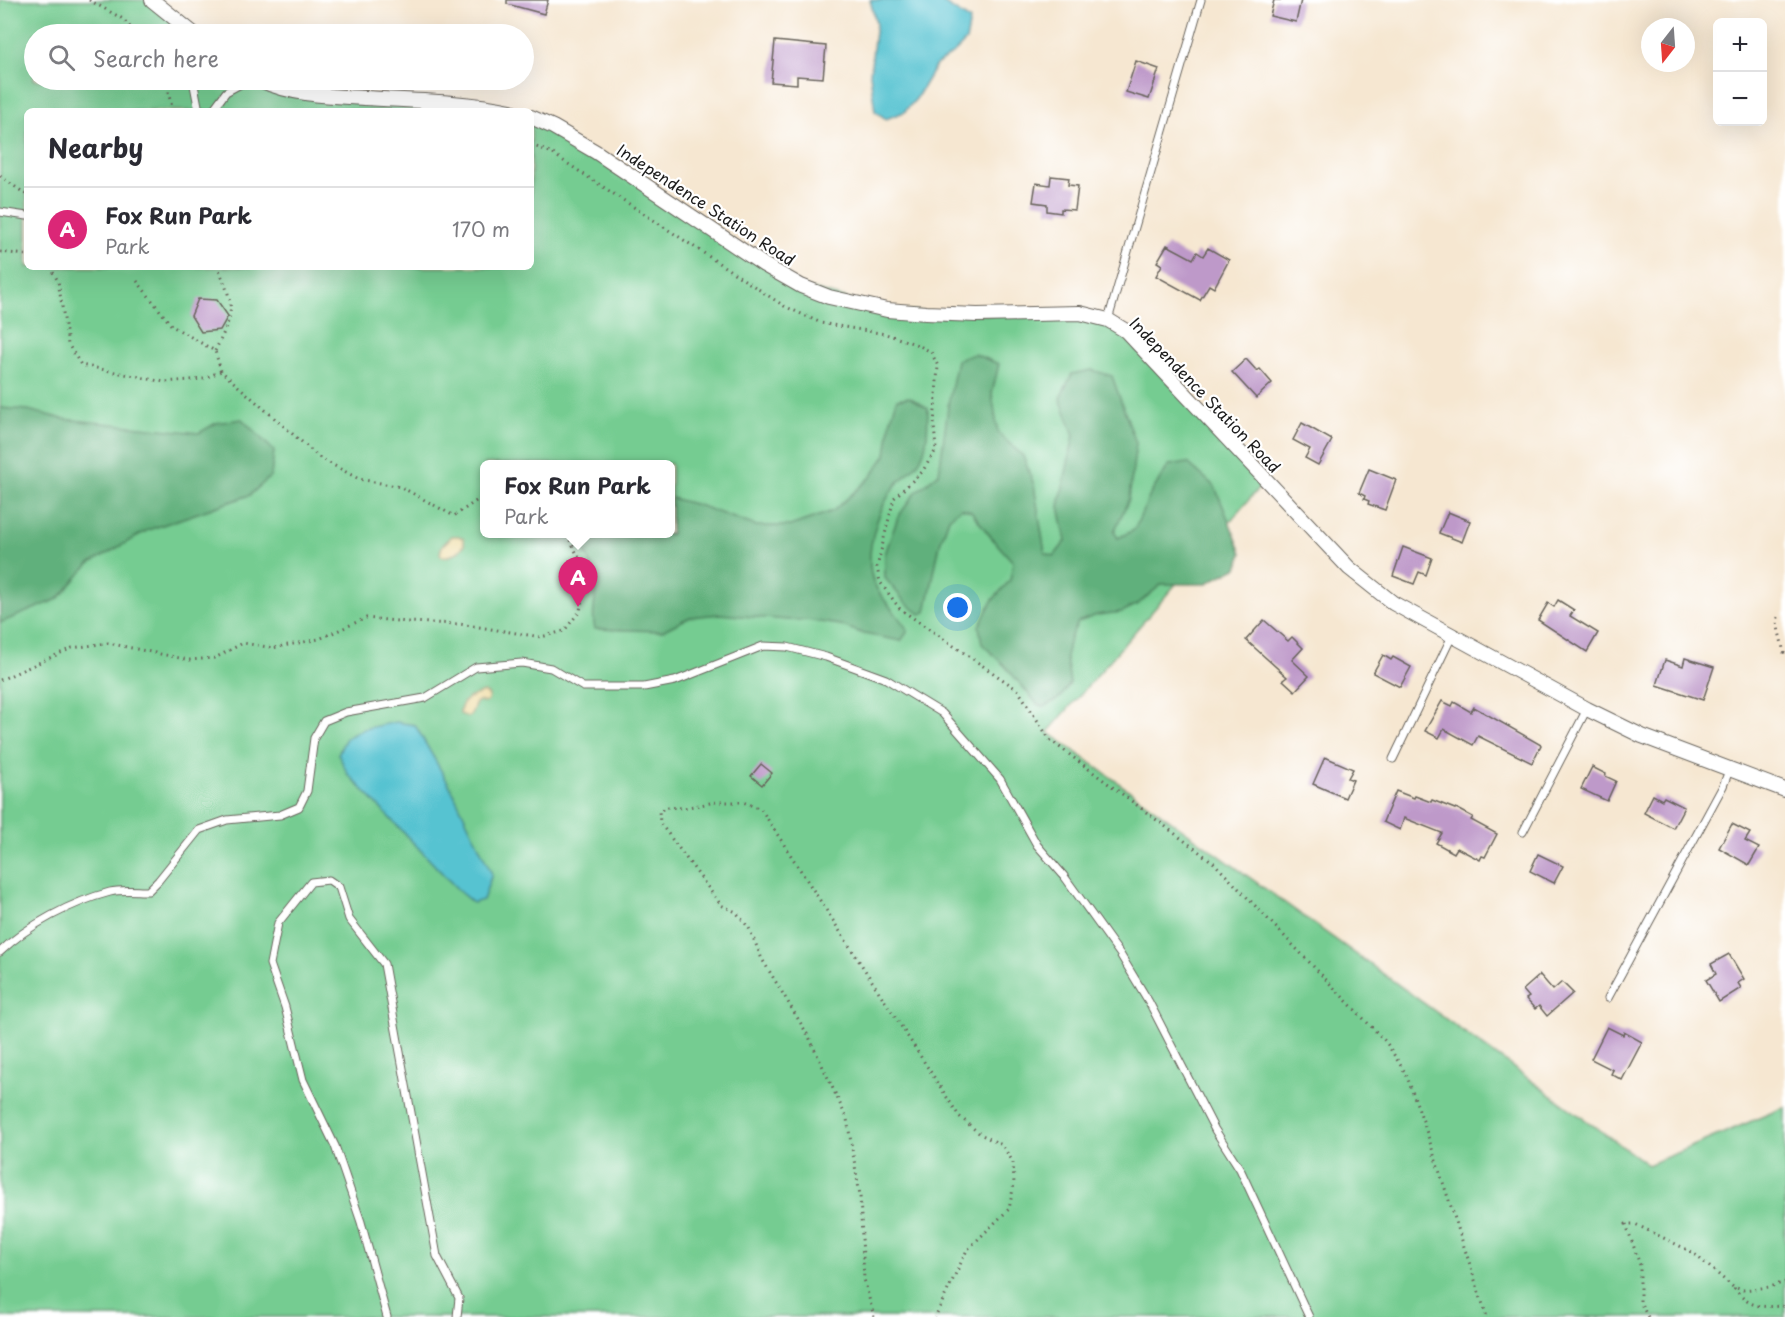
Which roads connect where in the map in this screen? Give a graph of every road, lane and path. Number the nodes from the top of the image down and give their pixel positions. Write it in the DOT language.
graph roads {
  1 [pos="89,0"];
  2 [pos="152,0"];
  3 [pos="1201,0"];
  4 [pos="127,24"];
  5 [pos="177,24"];
  6 [pos="168,90"];
  7 [pos="195,90"];
  8 [pos="230,90"];
  9 [pos="291,90"];
  10 [pos="172,108"];
  11 [pos="198,108"];
  12 [pos="214,108"];
  13 [pos="496,108"];
  14 [pos="534,118"];
  15 [pos="534,146"];
  16 [pos="0,176"];
  17 [pos="24,193"];
  18 [pos="0,212"];
  19 [pos="24,216"];
  20 [pos="0,252"];
  21 [pos="24,255"];
  22 [pos="52,270"];
  23 [pos="219,270"];
  24 [pos="137,281"];
  25 [pos="1108,320"];
  26 [pos="215,351"];
  27 [pos="221,371"];
  28 [pos="480,498"];
  29 [pos="569,538"];
  30 [pos="1778,617"];
  31 [pos="1452,636"];
  32 [pos="1785,657"];
  33 [pos="0,680"];
  34 [pos="1587,709"];
  35 [pos="1393,759"];
  36 [pos="1730,768"];
  37 [pos="1785,790"];
  38 [pos="1523,832"];
  39 [pos="0,952"];
  40 [pos="1608,998"];
  41 [pos="1785,1282"];
  42 [pos="1733,1287"];
  43 [pos="1785,1306"];
  44 [pos="387,1317"];
  45 [pos="457,1317"];
  46 [pos="874,1317"];
  47 [pos="935,1317"];
  48 [pos="1309,1317"];
  49 [pos="1487,1317"];
  50 [pos="1648,1317"];
  1 -- 4 [label="path"];
  2 -- 5 [label="street"];
  3 -- 25 [label="lane"];
  6 -- 10 [label="path"];
  7 -- 11 [label="lane"];
  8 -- 12 [label="lane"];
  9 -- 13 [label="street"];
  14 -- 25 [label="street, Independence Station Road"];
  15 -- 49 [label="path"];
  16 -- 17 [label="path"];
  18 -- 19 [label="lane"];
  20 -- 21 [label="path"];
  22 -- 27 [label="path"];
  23 -- 26 [label="path"];
  24 -- 26 [label="path"];
  25 -- 31 [label="street, Independence Station Road"];
  26 -- 27 [label="path"];
  27 -- 28 [label="path"];
  29 -- 33 [label="path"];
  30 -- 32 [label="path"];
  31 -- 34 [label="street, Independence Station Road"];
  31 -- 35 [label="lane"];
  34 -- 36 [label="street, Independence Station Road"];
  34 -- 38 [label="lane"];
  36 -- 37 [label="street, Independence Station Road"];
  36 -- 40 [label="lane"];
  39 -- 48 [label="lane"];
  41 -- 42 [label="path"];
  42 -- 43 [label="path"];
  42 -- 50 [label="path"];
  44 -- 45 [label="lane"];
  46 -- 47 [label="path"];
}
